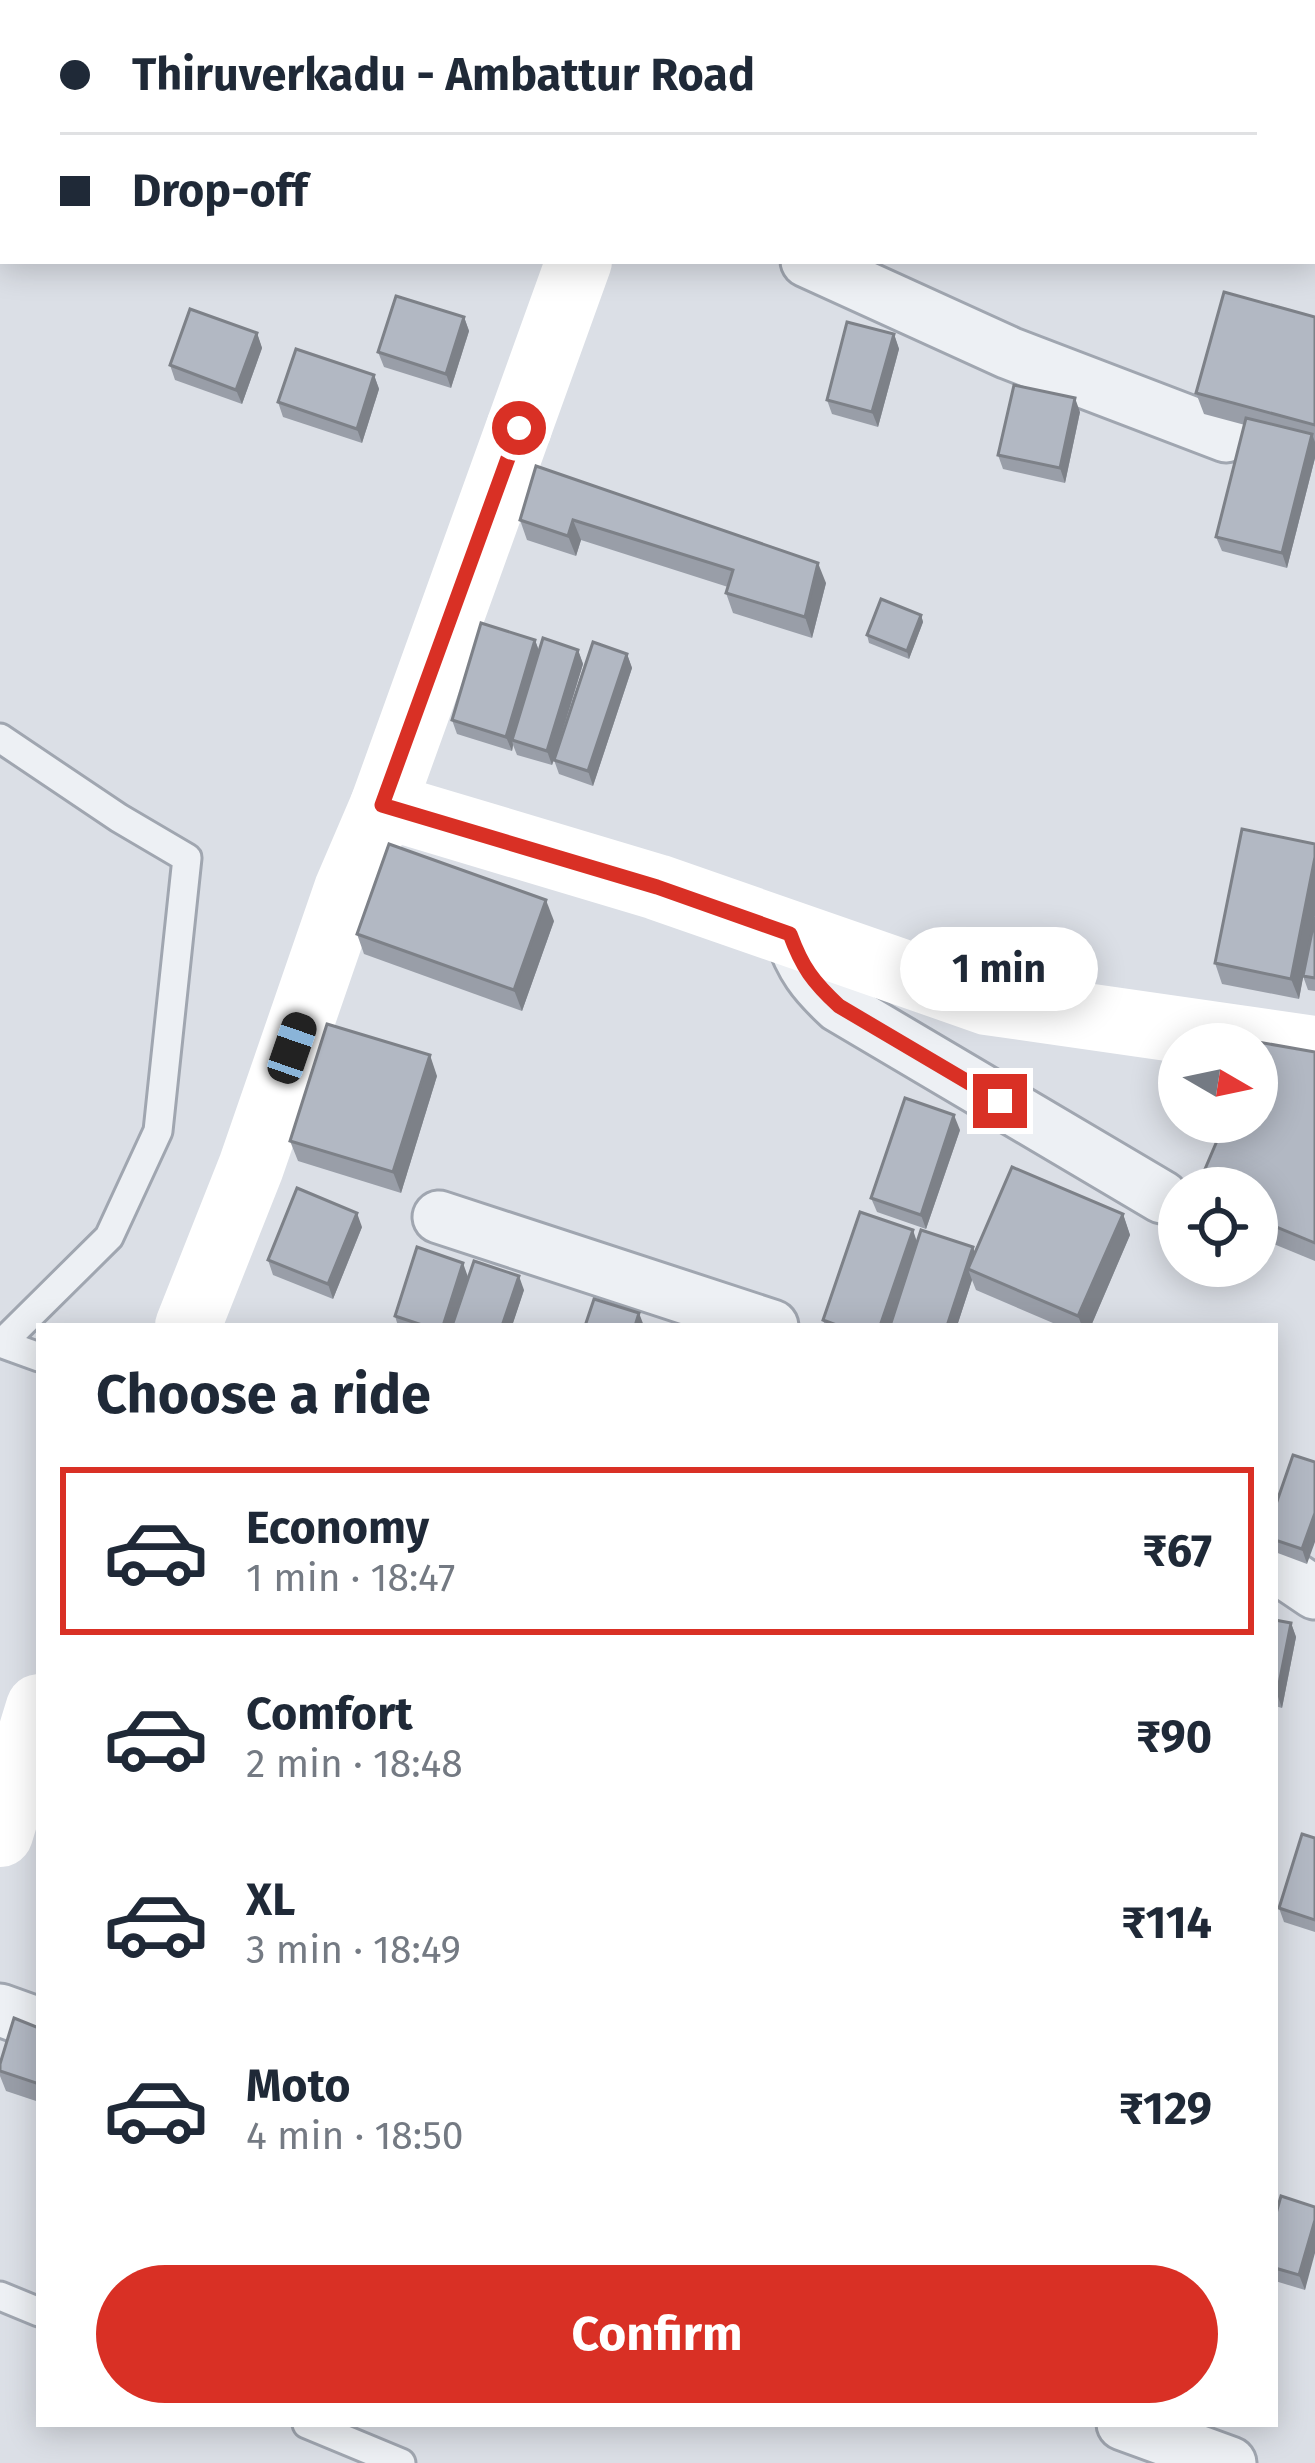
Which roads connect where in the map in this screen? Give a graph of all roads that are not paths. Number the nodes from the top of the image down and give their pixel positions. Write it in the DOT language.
graph roads {
  1 [pos="578,264"];
  2 [pos="814,264"];
  3 [pos="1226,436"];
  4 [pos="0,738"];
  5 [pos="382,805"];
  6 [pos="790,934"];
  7 [pos="1315,1049"];
  8 [pos="1158,1194"];
  9 [pos="439,1217"];
  10 [pos="189,1323"];
  11 [pos="763,1323"];
  12 [pos="1,1343"];
  13 [pos="36,1356"];
  14 [pos="1278,1568"];
  15 [pos="1315,1593"];
  16 [pos="36,1716"];
  17 [pos="0,1834"];
  18 [pos="0,2010"];
  19 [pos="36,2023"];
  20 [pos="0,2296"];
  21 [pos="36,2311"];
  22 [pos="315,2427"];
  23 [pos="1131,2427"];
  24 [pos="401,2463"];
  25 [pos="1230,2463"];
  1 -- 5 [label="main road"];
  2 -- 3 [label="street"];
  4 -- 12 [label="lane"];
  5 -- 6 [label="main road"];
  5 -- 10 [label="main road"];
  6 -- 7 [label="main road"];
  6 -- 8 [label="street"];
  9 -- 11 [label="street"];
  12 -- 13 [label="lane"];
  14 -- 15 [label="street"];
  16 -- 17 [label="main road"];
  18 -- 19 [label="street"];
  20 -- 21 [label="lane"];
  22 -- 24 [label="lane"];
  23 -- 25 [label="street"];
}
